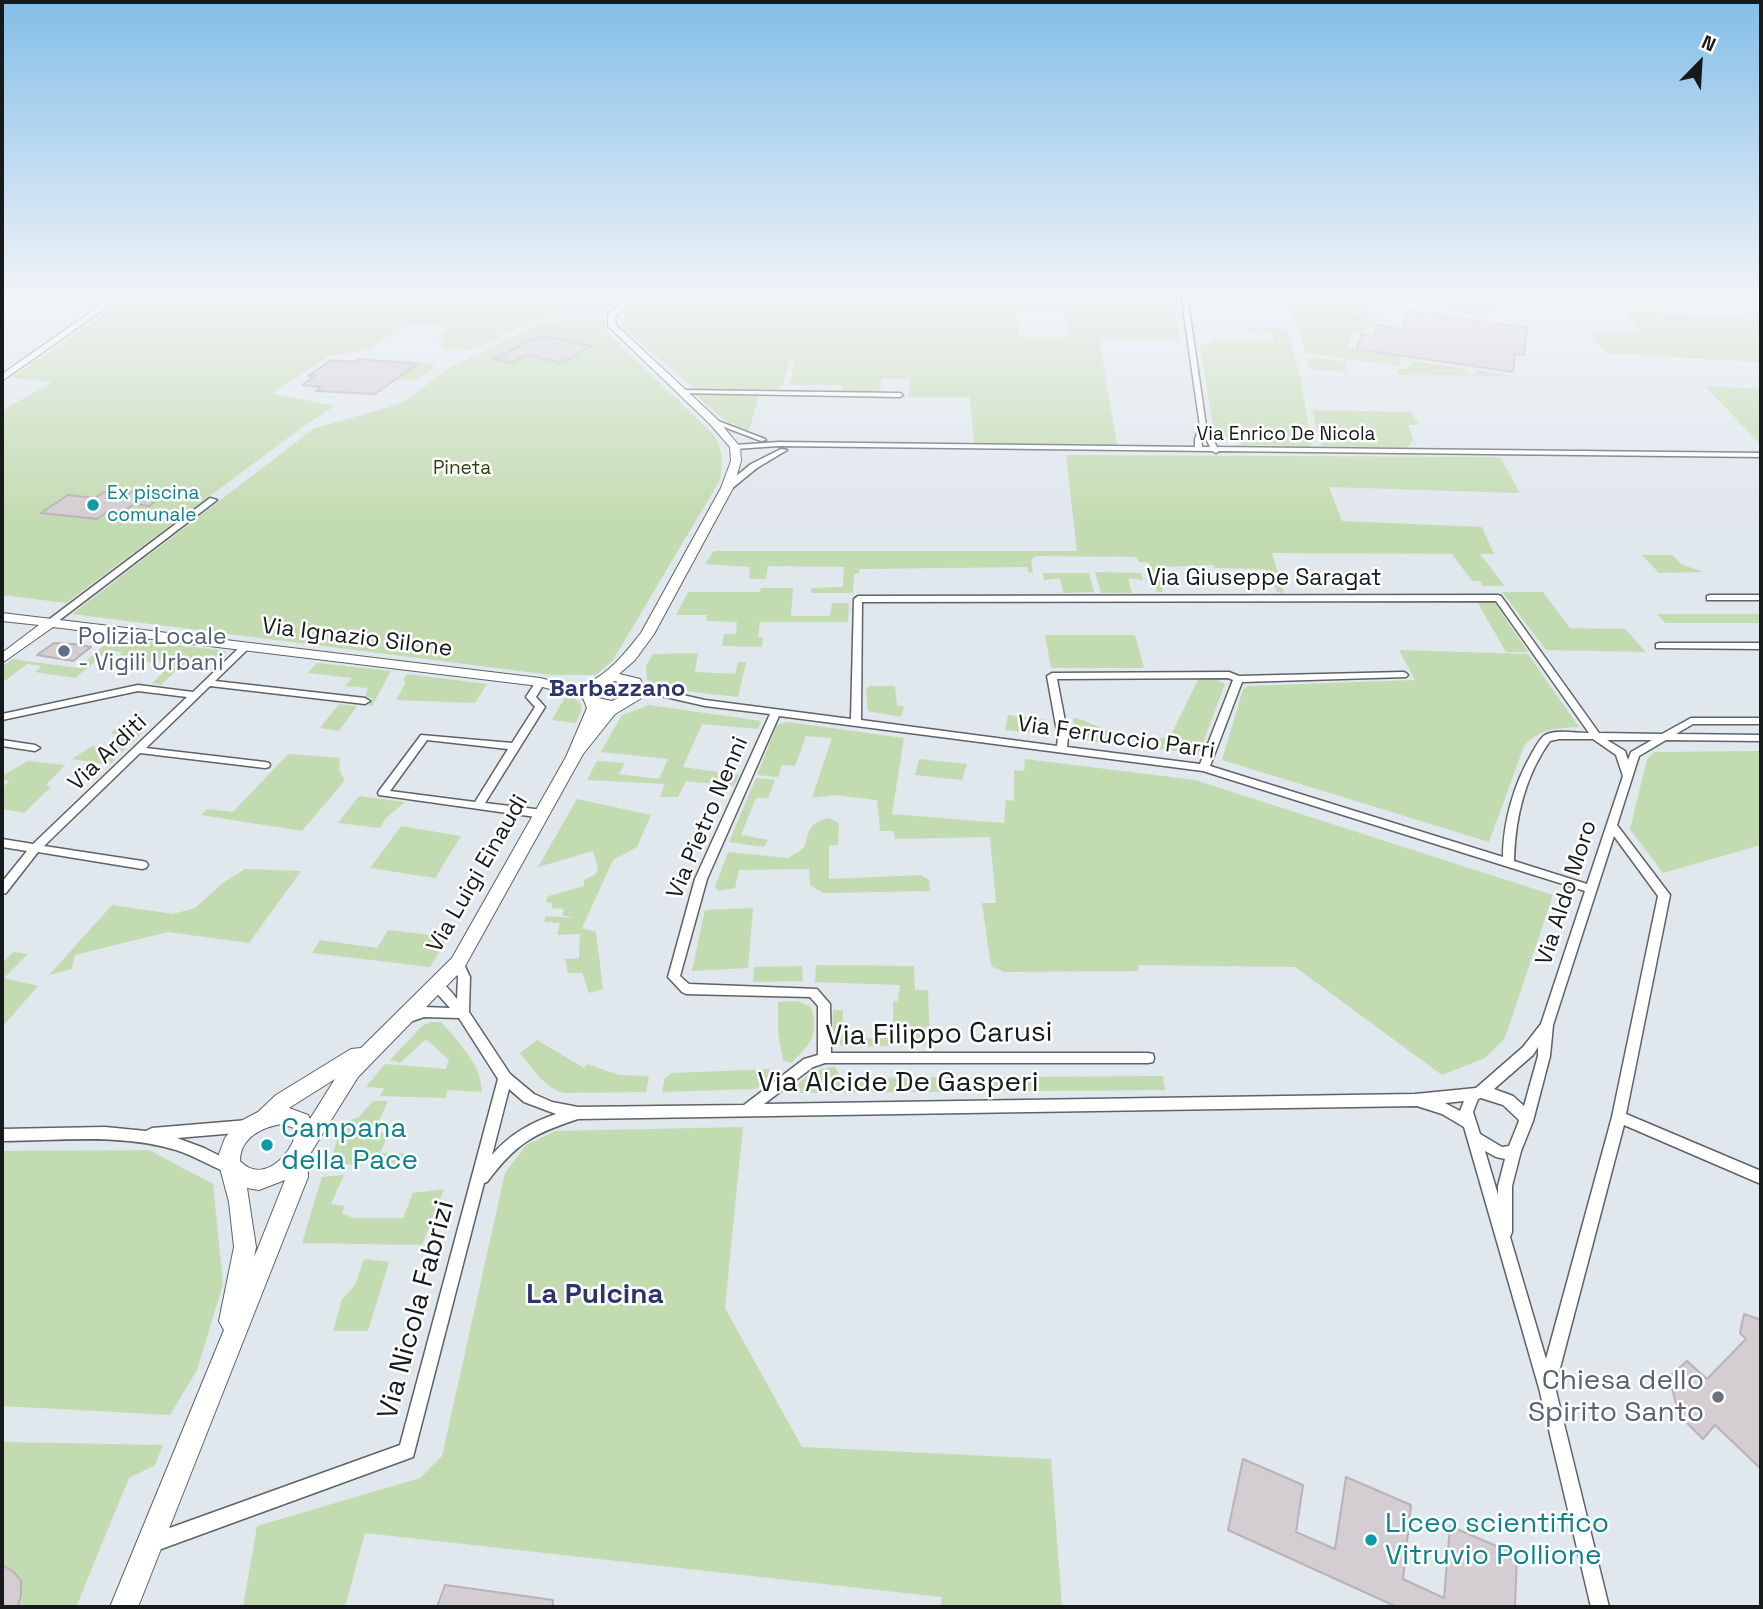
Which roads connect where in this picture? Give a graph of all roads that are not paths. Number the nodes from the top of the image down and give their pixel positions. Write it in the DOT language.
graph roads {
  1 [pos="657,369"];
  2 [pos="1195,369"];
  3 [pos="681,392"];
  4 [pos="900,395"];
  5 [pos="713,421"];
  6 [pos="1203,426"];
  7 [pos="735,447"];
  8 [pos="781,447"];
  9 [pos="1199,450"];
  10 [pos="1216,451"];
  11 [pos="1761,455"];
  12 [pos="727,488"];
  13 [pos="213,500"];
  14 [pos="1710,598"];
  15 [pos="1761,598"];
  16 [pos="2,617"];
  17 [pos="50,623"];
  18 [pos="641,642"];
  19 [pos="1659,646"];
  20 [pos="1761,646"];
  21 [pos="244,648"];
  22 [pos="3,657"];
  23 [pos="1403,675"];
  24 [pos="1238,679"];
  25 [pos="540,682"];
  26 [pos="207,684"];
  27 [pos="596,689"];
  28 [pos="631,694"];
  29 [pos="195,695"];
  30 [pos="365,701"];
  31 [pos="776,712"];
  32 [pos="2,717"];
  33 [pos="1761,721"];
  34 [pos="856,722"];
  35 [pos="1597,738"];
  36 [pos="1658,738"];
  37 [pos="1758,739"];
  38 [pos="2,743"];
  39 [pos="516,747"];
  40 [pos="35,748"];
  41 [pos="1062,749"];
  42 [pos="140,750"];
  43 [pos="574,757"];
  44 [pos="265,765"];
  45 [pos="1204,768"];
  46 [pos="1627,775"];
  47 [pos="478,805"];
  48 [pos="542,814"];
  49 [pos="1613,827"];
  50 [pos="2,843"];
  51 [pos="35,848"];
  52 [pos="1508,862"];
  53 [pos="142,865"];
  54 [pos="1591,889"];
  55 [pos="2,890"];
  56 [pos="458,963"];
  57 [pos="437,986"];
  58 [pos="463,1013"];
  59 [pos="402,1019"];
  60 [pos="1547,1025"];
  61 [pos="382,1037"];
  62 [pos="825,1058"];
  63 [pos="1148,1058"];
  64 [pos="505,1078"];
  65 [pos="1477,1094"];
  66 [pos="1415,1100"];
  67 [pos="748,1109"];
  68 [pos="578,1113"];
  69 [pos="1619,1117"];
  70 [pos="1526,1121"];
  71 [pos="257,1122"];
  72 [pos="1467,1122"];
  73 [pos="2,1135"];
  74 [pos="121,1136"];
  75 [pos="1474,1138"];
  76 [pos="302,1151"];
  77 [pos="1514,1151"];
  78 [pos="231,1169"];
  79 [pos="1761,1178"];
  80 [pos="478,1183"];
  81 [pos="1505,1242"];
  82 [pos="224,1354"];
  83 [pos="1546,1388"];
  84 [pos="147,1545"];
  85 [pos="124,1607"];
  86 [pos="1600,1607"];
  1 -- 3 [label="street"];
  2 -- 6 [label="street"];
  3 -- 4 [label="street"];
  3 -- 5 [label="street"];
  5 -- 7 [label="street"];
  5 -- 8 [label="street"];
  6 -- 9 [label="street"];
  6 -- 10 [label="street"];
  7 -- 8 [label="street"];
  7 -- 12 [label="street, Via Luigi Einaudi"];
  8 -- 9 [label="street, Via Enrico De Nicola"];
  8 -- 12 [label="street"];
  9 -- 10 [label="street, Via Enrico De Nicola"];
  10 -- 11 [label="street, Via Enrico De Nicola"];
  12 -- 18 [label="street, Via Luigi Einaudi"];
  13 -- 17 [label="street"];
  14 -- 15 [label="street"];
  16 -- 17 [label="street, Via Ignazio Silone"];
  17 -- 21 [label="street, Via Ignazio Silone"];
  17 -- 22 [label="street"];
  18 -- 27 [label="street, Via Luigi Einaudi"];
  18 -- 28 [label="street, Via Luigi Einaudi"];
  19 -- 20 [label="street"];
  21 -- 25 [label="street, Via Ignazio Silone"];
  21 -- 26 [label="street, Via Arditi"];
  23 -- 24 [label="street"];
  24 -- 41 [label="street"];
  24 -- 45 [label="street"];
  25 -- 27 [label="street, Via Ignazio Silone"];
  25 -- 39 [label="street"];
  26 -- 29 [label="street, Via Arditi"];
  26 -- 30 [label="street"];
  27 -- 28 [label="street"];
  27 -- 28 [label="street"];
  27 -- 43 [label="street, Via Luigi Einaudi"];
  28 -- 31 [label="street, Via Ferruccio Parri"];
  28 -- 43 [label="street, Via Luigi Einaudi"];
  29 -- 32 [label="street"];
  29 -- 42 [label="street, Via Arditi"];
  31 -- 34 [label="street, Via Ferruccio Parri"];
  31 -- 62 [label="street, Via Pietro Nenni"];
  33 -- 36 [label="street"];
  34 -- 35 [label="street, Via Giuseppe Saragat"];
  34 -- 41 [label="street, Via Ferruccio Parri"];
  35 -- 36 [label="street"];
  35 -- 46 [label="street"];
  35 -- 52 [label="street"];
  36 -- 37 [label="street"];
  36 -- 46 [label="street, Via Aldo Moro"];
  38 -- 40 [label="street"];
  39 -- 47 [label="street"];
  39 -- 47 [label="street"];
  41 -- 45 [label="street, Via Ferruccio Parri"];
  42 -- 44 [label="street"];
  42 -- 51 [label="street, Via Arditi"];
  43 -- 48 [label="street, Via Luigi Einaudi"];
  45 -- 52 [label="street, Via Ferruccio Parri"];
  46 -- 49 [label="street, Via Aldo Moro"];
  47 -- 48 [label="street"];
  48 -- 56 [label="street, Via Luigi Einaudi"];
  49 -- 54 [label="street, Via Aldo Moro"];
  49 -- 69 [label="street"];
  50 -- 51 [label="street"];
  51 -- 53 [label="street"];
  51 -- 55 [label="street, Via Arditi"];
  52 -- 54 [label="street, Via Ferruccio Parri"];
  54 -- 60 [label="street, Via Aldo Moro"];
  56 -- 57 [label="street, Via Luigi Einaudi"];
  56 -- 58 [label="street"];
  57 -- 58 [label="street, Via Alcide De Gasperi"];
  57 -- 59 [label="street, Via Luigi Einaudi"];
  58 -- 59 [label="street"];
  58 -- 64 [label="street, Via Alcide De Gasperi"];
  59 -- 61 [label="street, Via Luigi Einaudi"];
  60 -- 65 [label="street, Via Aldo Moro"];
  60 -- 70 [label="street, Via Aldo Moro"];
  61 -- 71 [label="street, Via Luigi Einaudi"];
  61 -- 76 [label="street, Via Luigi Einaudi"];
  62 -- 63 [label="street, Via Filippo Carusi"];
  62 -- 67 [label="street, Via Filippo Carusi"];
  64 -- 68 [label="street, Via Alcide De Gasperi"];
  64 -- 80 [label="street, Via Nicola Fabrizi"];
  65 -- 66 [label="street, Via Alcide De Gasperi"];
  65 -- 70 [label="street"];
  65 -- 72 [label="street"];
  66 -- 67 [label="street, Via Alcide De Gasperi"];
  66 -- 72 [label="street, Via Alcide De Gasperi"];
  67 -- 68 [label="street, Via Alcide De Gasperi"];
  68 -- 80 [label="street"];
  69 -- 79 [label="street"];
  69 -- 83 [label="street"];
  70 -- 77 [label="street"];
  71 -- 74 [label="street"];
  71 -- 76 [label="street"];
  71 -- 78 [label="street"];
  72 -- 75 [label="street"];
  73 -- 74 [label="street"];
  74 -- 78 [label="street"];
  75 -- 77 [label="street"];
  75 -- 81 [label="street"];
  76 -- 78 [label="street"];
  76 -- 82 [label="street"];
  77 -- 81 [label="street"];
  78 -- 82 [label="street"];
  80 -- 84 [label="street, Via Nicola Fabrizi"];
  81 -- 83 [label="street"];
  82 -- 84 [label="street"];
  83 -- 86 [label="street"];
  84 -- 85 [label="street"];
}
